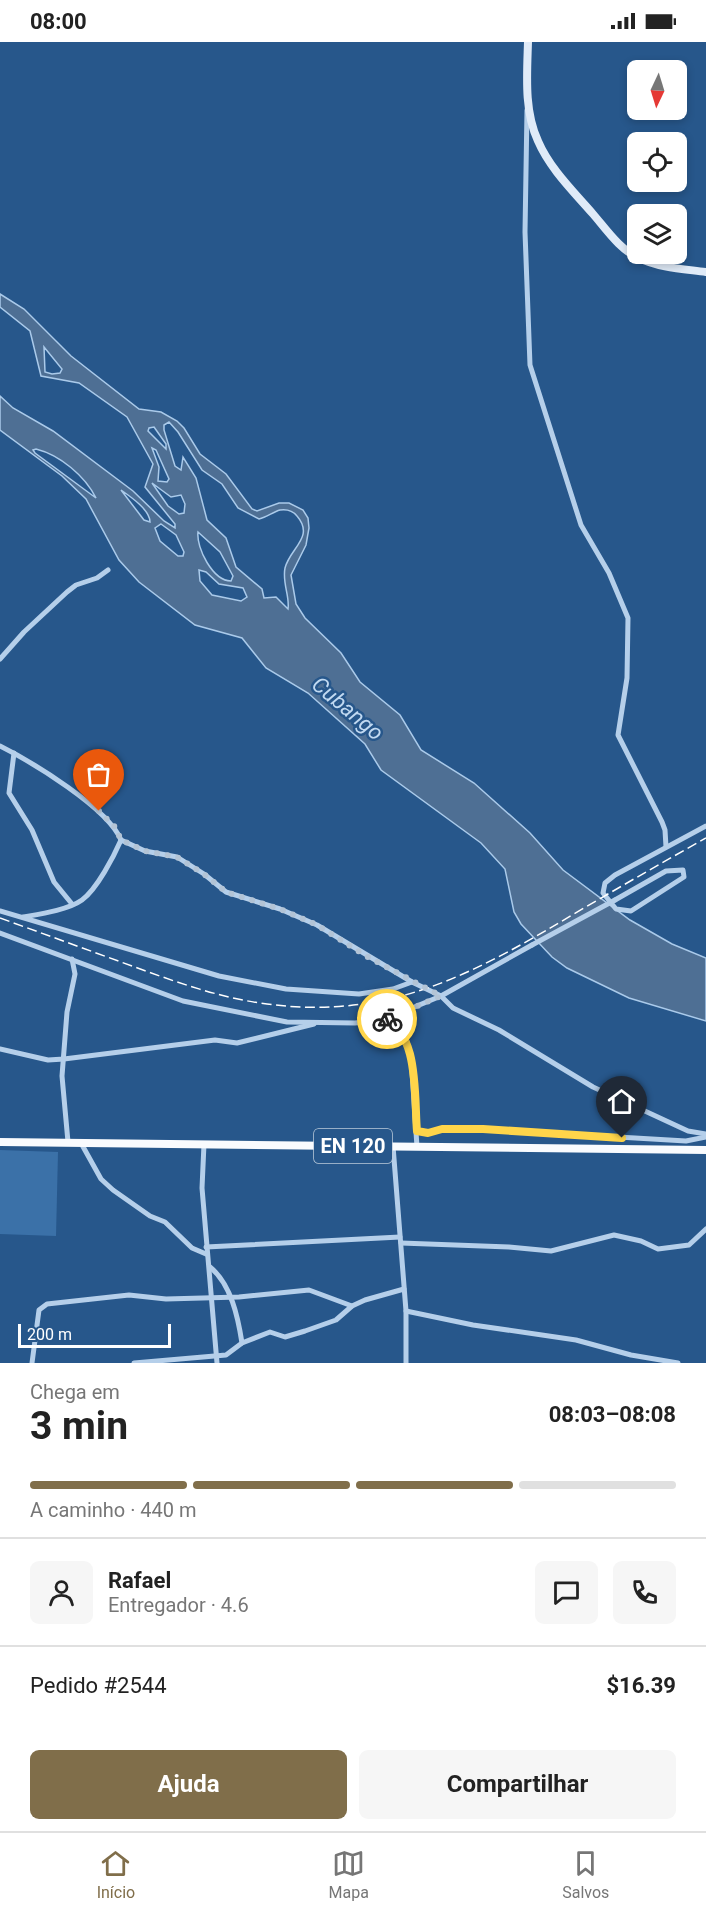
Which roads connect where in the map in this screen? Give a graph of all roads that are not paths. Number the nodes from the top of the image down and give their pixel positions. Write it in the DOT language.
graph roads {
  1 [pos="528,42"];
  2 [pos="528,102"];
  3 [pos="706,272"];
  4 [pos="108,570"];
  5 [pos="0,659"];
  6 [pos="0,746"];
  7 [pos="14,753"];
  8 [pos="706,826"];
  9 [pos="121,840"];
  10 [pos="666,847"];
  11 [pos="72,904"];
  12 [pos="0,911"];
  13 [pos="22,918"];
  14 [pos="0,933"];
  15 [pos="72,959"];
  16 [pos="412,982"];
  17 [pos="441,996"];
  18 [pos="381,1021"];
  19 [pos="316,1023"];
  20 [pos="0,1049"];
  21 [pos="64,1059"];
  22 [pos="417,1131"];
  23 [pos="706,1135"];
  24 [pos="0,1142"];
  25 [pos="68,1142"];
  26 [pos="81,1143"];
  27 [pos="204,1144"];
  28 [pos="393,1146"];
  29 [pos="417,1147"];
  30 [pos="706,1150"];
  31 [pos="706,1229"];
  32 [pos="401,1240"];
  33 [pos="206,1247"];
  34 [pos="206,1254"];
  35 [pos="210,1267"];
  36 [pos="404,1289"];
  37 [pos="211,1297"];
  38 [pos="229,1297"];
  39 [pos="352,1306"];
  40 [pos="406,1311"];
  41 [pos="242,1343"];
  42 [pos="216,1355"];
  43 [pos="32,1363"];
  44 [pos="134,1363"];
  45 [pos="217,1363"];
  46 [pos="406,1363"];
  47 [pos="678,1363"];
  1 -- 2 [label="main road"];
  2 -- 3 [label="main road"];
  2 -- 10 [label="street"];
  4 -- 5 [label="street"];
  6 -- 7 [label="street"];
  7 -- 9 [label="street"];
  7 -- 11 [label="street"];
  8 -- 10 [label="street"];
  9 -- 11 [label="street"];
  9 -- 16 [label="street"];
  10 -- 17 [label="street, bridge"];
  11 -- 13 [label="street"];
  12 -- 13 [label="street"];
  13 -- 16 [label="street"];
  14 -- 15 [label="street"];
  15 -- 19 [label="street"];
  15 -- 21 [label="street"];
  16 -- 17 [label="street"];
  17 -- 18 [label="street"];
  17 -- 23 [label="street"];
  18 -- 19 [label="street"];
  18 -- 22 [label="street"];
  19 -- 21 [label="street"];
  20 -- 21 [label="street"];
  21 -- 25 [label="street"];
  22 -- 23 [label="street"];
  22 -- 29 [label="street"];
  24 -- 25 [label="main road, EN 120"];
  25 -- 26 [label="main road, EN 120"];
  26 -- 27 [label="main road, EN 120"];
  26 -- 34 [label="street"];
  27 -- 28 [label="main road, EN 120"];
  27 -- 33 [label="street"];
  28 -- 29 [label="main road, EN 120"];
  28 -- 32 [label="street"];
  29 -- 30 [label="main road, EN 120"];
  31 -- 32 [label="street"];
  32 -- 33 [label="street"];
  32 -- 36 [label="street"];
  33 -- 34 [label="street"];
  34 -- 35 [label="street"];
  35 -- 37 [label="street"];
  35 -- 38 [label="street"];
  36 -- 39 [label="street"];
  36 -- 40 [label="street"];
  37 -- 38 [label="street"];
  37 -- 42 [label="street"];
  37 -- 43 [label="street"];
  38 -- 39 [label="street"];
  38 -- 41 [label="street"];
  39 -- 41 [label="street"];
  40 -- 46 [label="street"];
  40 -- 47 [label="street"];
  41 -- 42 [label="street"];
  42 -- 44 [label="street"];
  42 -- 45 [label="street"];
}
